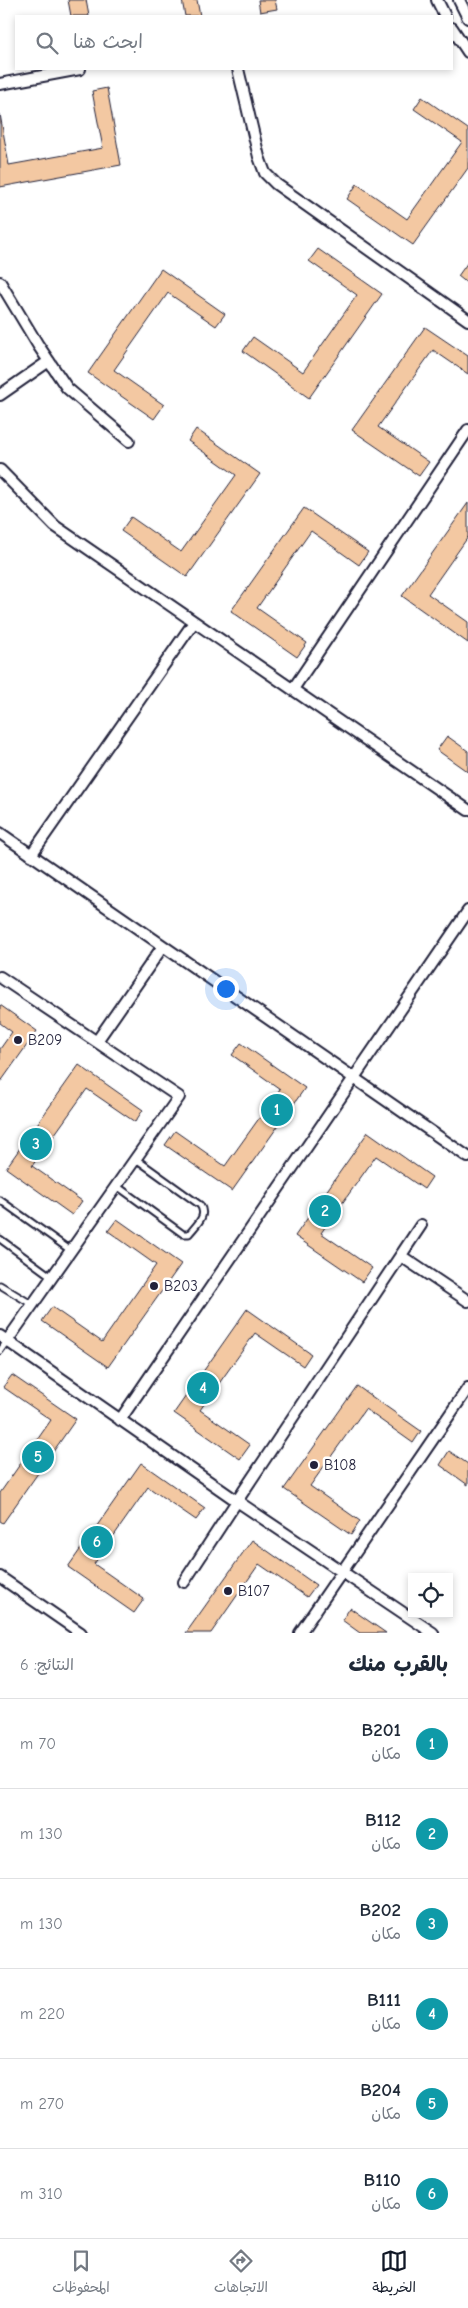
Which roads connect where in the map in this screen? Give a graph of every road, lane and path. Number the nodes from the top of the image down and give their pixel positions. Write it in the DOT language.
graph roads {
  1 [pos="437,0"];
  2 [pos="459,0"];
  3 [pos="445,15"];
  4 [pos="468,18"];
  5 [pos="453,30"];
  6 [pos="468,52"];
  7 [pos="75,70"];
  8 [pos="238,70"];
  9 [pos="0,84"];
  10 [pos="0,282"];
  11 [pos="468,320"];
  12 [pos="49,361"];
  13 [pos="0,395"];
  14 [pos="468,430"];
  15 [pos="129,441"];
  16 [pos="0,470"];
  17 [pos="194,622"];
  18 [pos="293,689"];
  19 [pos="468,810"];
  20 [pos="0,834"];
  21 [pos="31,855"];
  22 [pos="468,911"];
  23 [pos="163,946"];
  24 [pos="0,977"];
  25 [pos="98,1040"];
  26 [pos="353,1078"];
  27 [pos="468,1157"];
  28 [pos="136,1159"];
  29 [pos="117,1186"];
  30 [pos="0,1200"];
  31 [pos="421,1225"];
  32 [pos="0,1239"];
  33 [pos="71,1251"];
  34 [pos="401,1256"];
  35 [pos="52,1277"];
  36 [pos="0,1285"];
  37 [pos="468,1302"];
  38 [pos="33,1305"];
  39 [pos="4,1339"];
  40 [pos="0,1351"];
  41 [pos="468,1388"];
  42 [pos="120,1420"];
  43 [pos="238,1501"];
  44 [pos="342,1572"];
  45 [pos="0,1577"];
  46 [pos="184,1582"];
  47 [pos="81,1633"];
  48 [pos="300,1633"];
  49 [pos="432,1633"];
  1 -- 3 [label="street"];
  2 -- 4 [label="street"];
  5 -- 6 [label="street"];
  7 -- 9 [label="street"];
  8 -- 11 [label="street"];
  10 -- 12 [label="street"];
  12 -- 13 [label="street"];
  12 -- 15 [label="street"];
  14 -- 18 [label="street"];
  16 -- 17 [label="street"];
  17 -- 18 [label="street"];
  17 -- 21 [label="street"];
  18 -- 19 [label="street"];
  20 -- 21 [label="street"];
  21 -- 23 [label="street"];
  22 -- 26 [label="street"];
  23 -- 25 [label="street"];
  23 -- 26 [label="street"];
  24 -- 25 [label="street"];
  25 -- 28 [label="street"];
  26 -- 27 [label="street"];
  26 -- 42 [label="street"];
  28 -- 29 [label="street"];
  28 -- 29 [label="lane"];
  29 -- 33 [label="street"];
  30 -- 33 [label="lane"];
  31 -- 34 [label="street"];
  32 -- 35 [label="lane"];
  33 -- 35 [label="street"];
  34 -- 37 [label="street"];
  34 -- 43 [label="street"];
  35 -- 38 [label="street"];
  36 -- 38 [label="lane"];
  38 -- 39 [label="street"];
  39 -- 40 [label="lane"];
  39 -- 42 [label="street"];
  41 -- 44 [label="street"];
  42 -- 43 [label="street"];
  43 -- 44 [label="street"];
  43 -- 46 [label="street"];
  44 -- 48 [label="street"];
  44 -- 49 [label="street"];
  45 -- 47 [label="street"];
}
